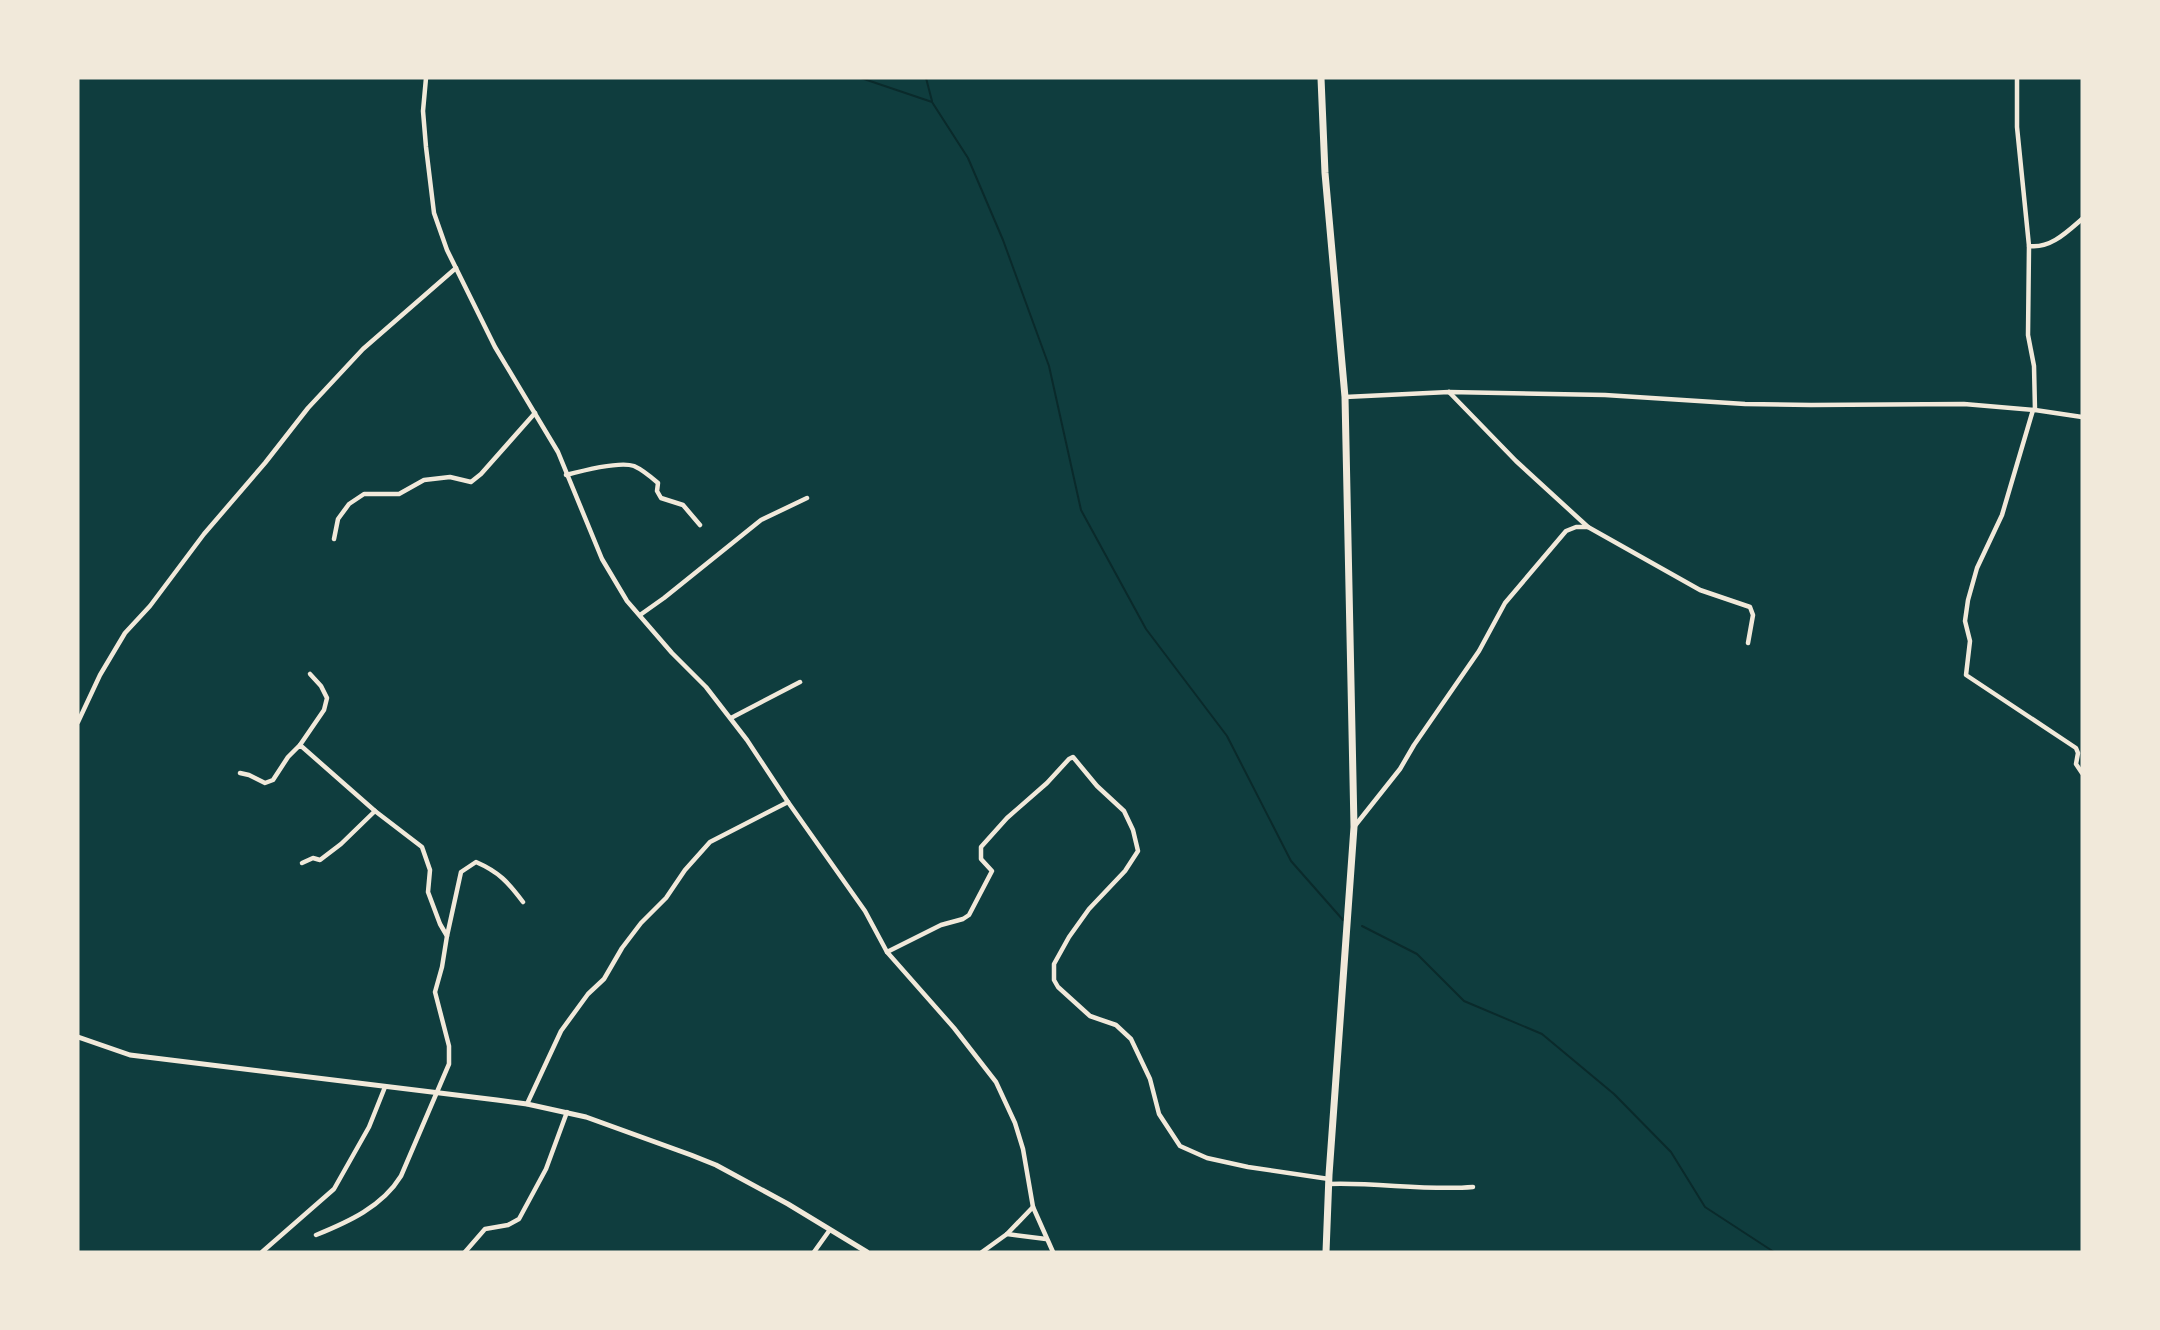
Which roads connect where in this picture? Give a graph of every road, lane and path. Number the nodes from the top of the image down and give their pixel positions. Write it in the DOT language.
graph roads {
  1 [pos="426,78"];
  2 [pos="1321,78"];
  3 [pos="2017,78"];
  4 [pos="2082,219"];
  5 [pos="2029,246"];
  6 [pos="456,268"];
  7 [pos="1449,392"];
  8 [pos="1345,397"];
  9 [pos="2034,410"];
  10 [pos="536,413"];
  11 [pos="2082,417"];
  12 [pos="566,475"];
  13 [pos="807,498"];
  14 [pos="700,525"];
  15 [pos="1588,527"];
  16 [pos="334,539"];
  17 [pos="640,615"];
  18 [pos="1748,643"];
  19 [pos="310,674"];
  20 [pos="800,682"];
  21 [pos="731,718"];
  22 [pos="78,722"];
  23 [pos="300,745"];
  24 [pos="240,773"];
  25 [pos="2082,773"];
  26 [pos="788,802"];
  27 [pos="375,811"];
  28 [pos="1354,827"];
  29 [pos="302,863"];
  30 [pos="523,902"];
  31 [pos="447,936"];
  32 [pos="887,952"];
  33 [pos="78,1037"];
  34 [pos="385,1087"];
  35 [pos="435,1094"];
  36 [pos="527,1104"];
  37 [pos="567,1112"];
  38 [pos="1329,1181"];
  39 [pos="1473,1187"];
  40 [pos="1034,1207"];
  41 [pos="829,1231"];
  42 [pos="1007,1234"];
  43 [pos="316,1235"];
  44 [pos="1046,1239"];
  45 [pos="262,1252"];
  46 [pos="465,1252"];
  47 [pos="814,1252"];
  48 [pos="867,1252"];
  49 [pos="982,1252"];
  50 [pos="1053,1252"];
  51 [pos="1326,1252"];
  1 -- 6 [label="street"];
  2 -- 8 [label="main road"];
  3 -- 5 [label="street"];
  4 -- 5 [label="street"];
  5 -- 9 [label="street"];
  6 -- 10 [label="street"];
  6 -- 22 [label="street"];
  7 -- 8 [label="street"];
  7 -- 9 [label="street"];
  7 -- 15 [label="street"];
  8 -- 28 [label="main road"];
  9 -- 11 [label="street"];
  9 -- 25 [label="street"];
  10 -- 12 [label="street"];
  10 -- 16 [label="street"];
  12 -- 14 [label="street"];
  12 -- 17 [label="street"];
  13 -- 17 [label="street"];
  15 -- 18 [label="street"];
  15 -- 28 [label="street"];
  17 -- 21 [label="street"];
  19 -- 23 [label="street"];
  20 -- 21 [label="street"];
  21 -- 26 [label="street"];
  23 -- 24 [label="street"];
  23 -- 27 [label="street"];
  26 -- 32 [label="street"];
  26 -- 36 [label="street"];
  27 -- 29 [label="street"];
  27 -- 31 [label="street"];
  28 -- 38 [label="main road"];
  30 -- 31 [label="street"];
  31 -- 35 [label="street"];
  32 -- 38 [label="street"];
  32 -- 40 [label="street"];
  33 -- 34 [label="street"];
  34 -- 35 [label="street"];
  34 -- 45 [label="street"];
  35 -- 36 [label="street"];
  35 -- 43 [label="street"];
  36 -- 37 [label="street"];
  37 -- 41 [label="street"];
  37 -- 46 [label="street"];
  38 -- 39 [label="street"];
  38 -- 51 [label="main road"];
  40 -- 42 [label="street"];
  40 -- 44 [label="street"];
  41 -- 47 [label="street"];
  41 -- 48 [label="street"];
  42 -- 44 [label="street"];
  42 -- 49 [label="street"];
  44 -- 50 [label="street"];
}
